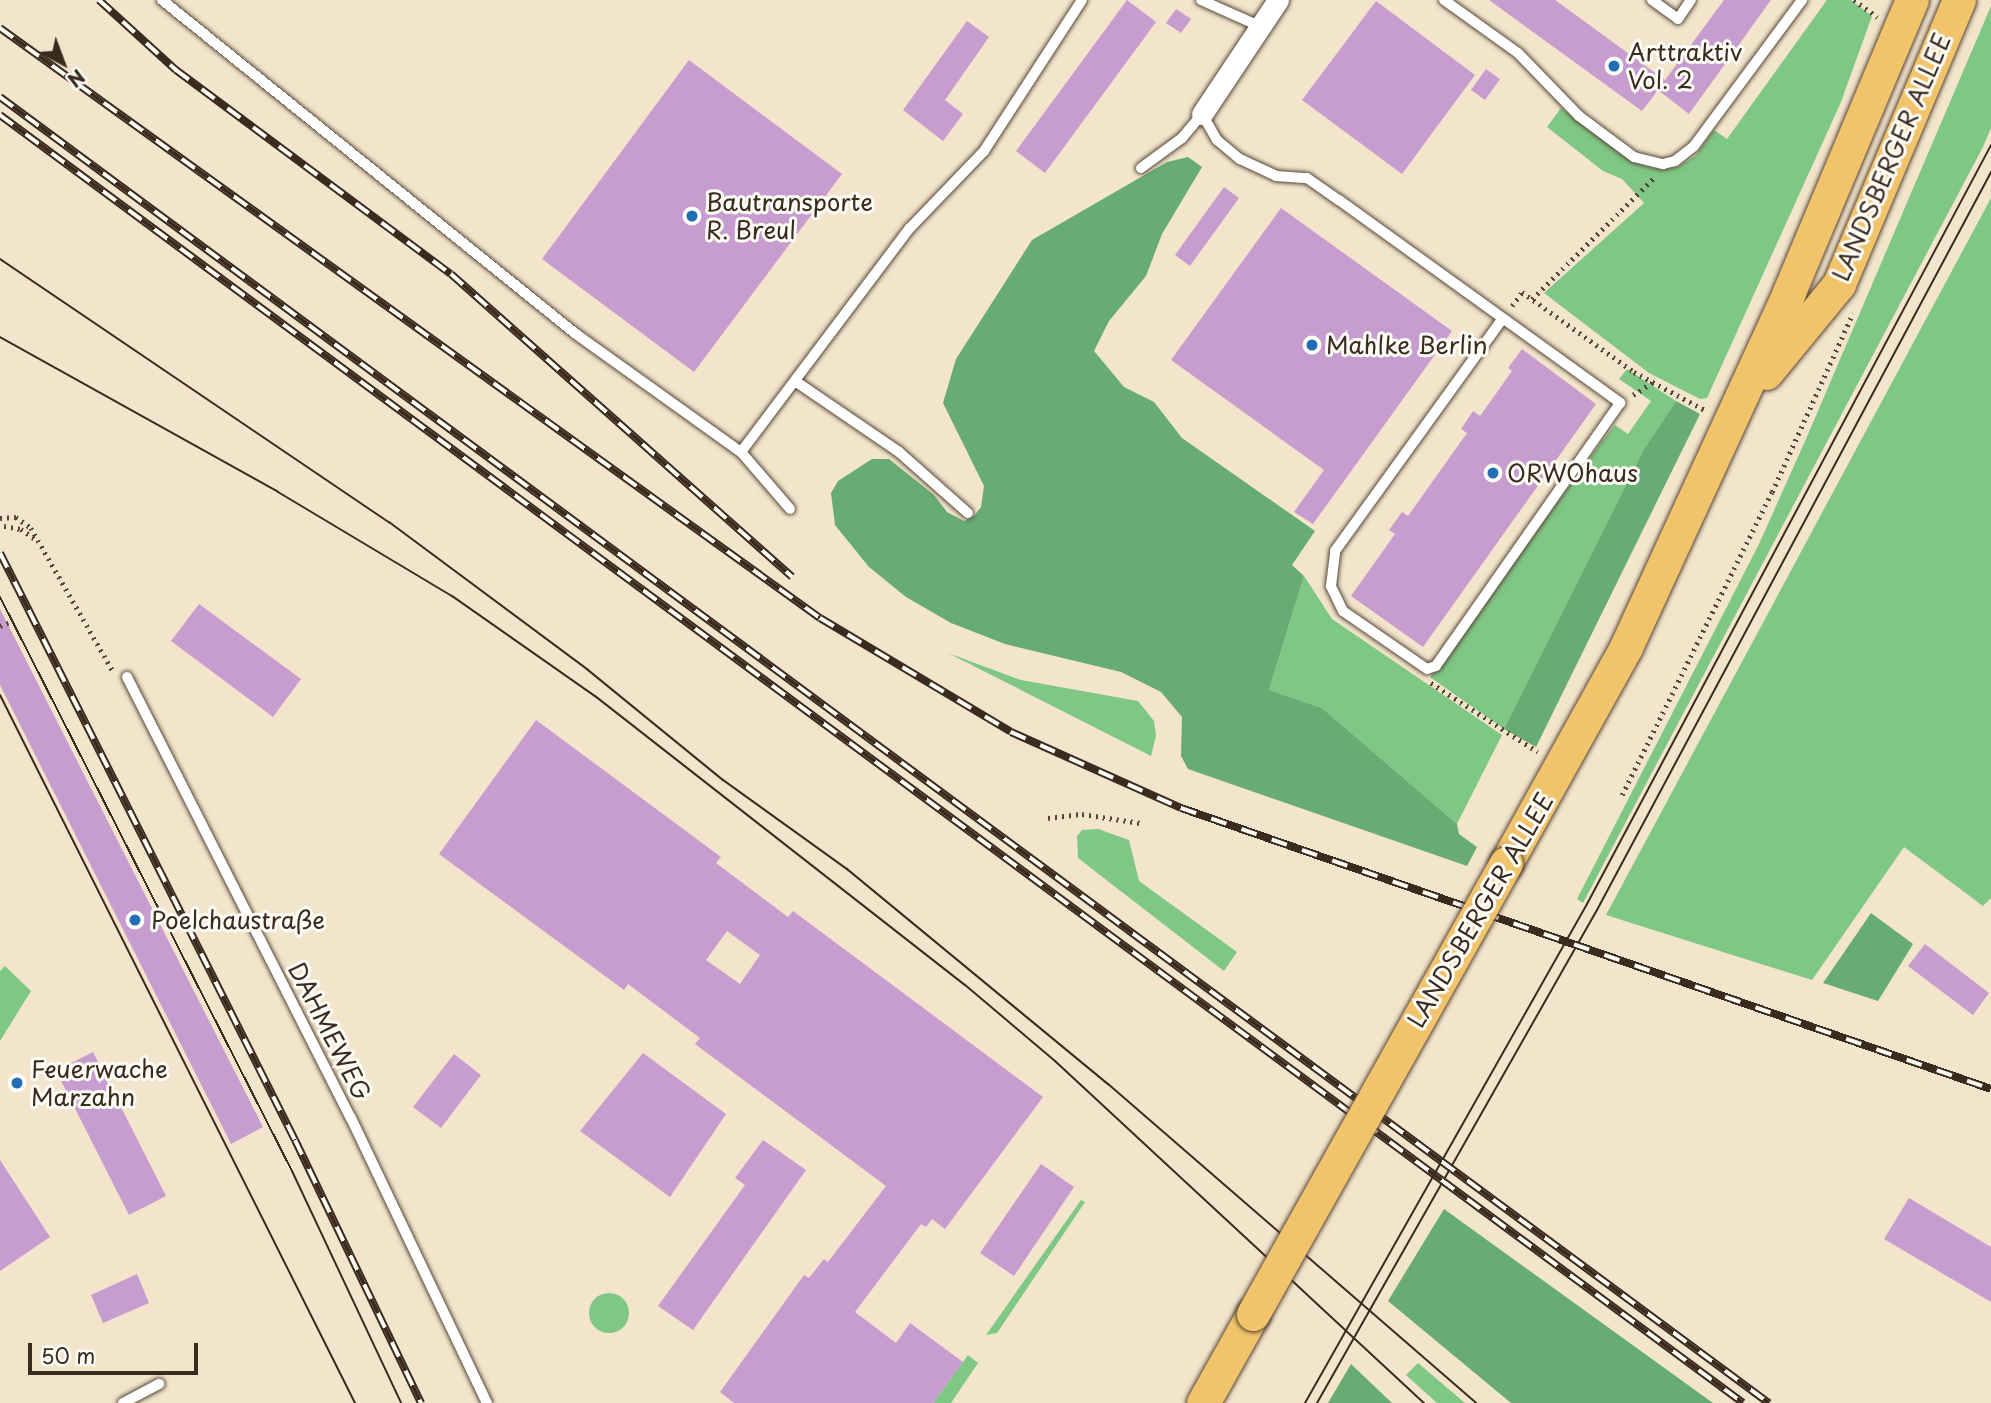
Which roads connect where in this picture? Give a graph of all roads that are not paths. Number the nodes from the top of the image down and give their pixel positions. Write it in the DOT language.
graph roads {
  1 [pos="162,0"];
  2 [pos="1083,0"];
  3 [pos="1201,0"];
  4 [pos="1279,0"];
  5 [pos="1444,0"];
  6 [pos="1652,0"];
  7 [pos="1691,0"];
  8 [pos="1802,0"];
  9 [pos="1912,0"];
  10 [pos="1959,0"];
  11 [pos="1259,26"];
  12 [pos="1202,114"];
  13 [pos="1141,168"];
  14 [pos="1503,318"];
  15 [pos="795,381"];
  16 [pos="1738,407"];
  17 [pos="741,452"];
  18 [pos="790,509"];
  19 [pos="968,513"];
  20 [pos="127,677"];
  21 [pos="159,1384"];
  22 [pos="122,1403"];
  23 [pos="487,1403"];
  24 [pos="1203,1403"];
  1 -- 17 [label="lane"];
  2 -- 15 [label="lane"];
  3 -- 11 [label="lane"];
  4 -- 11 [label="street"];
  5 -- 8 [label="lane"];
  6 -- 7 [label="lane"];
  9 -- 16 [label="main road, LANDSBERGER ALLEE"];
  10 -- 16 [label="main road, LANDSBERGER ALLEE"];
  11 -- 12 [label="street"];
  12 -- 13 [label="lane"];
  12 -- 14 [label="lane"];
  14 -- 14 [label="lane"];
  15 -- 17 [label="lane"];
  15 -- 19 [label="lane"];
  16 -- 24 [label="main road, LANDSBERGER ALLEE, bridge"];
  17 -- 18 [label="lane"];
  20 -- 23 [label="lane, DAHMEWEG"];
  21 -- 22 [label="lane"];
}
